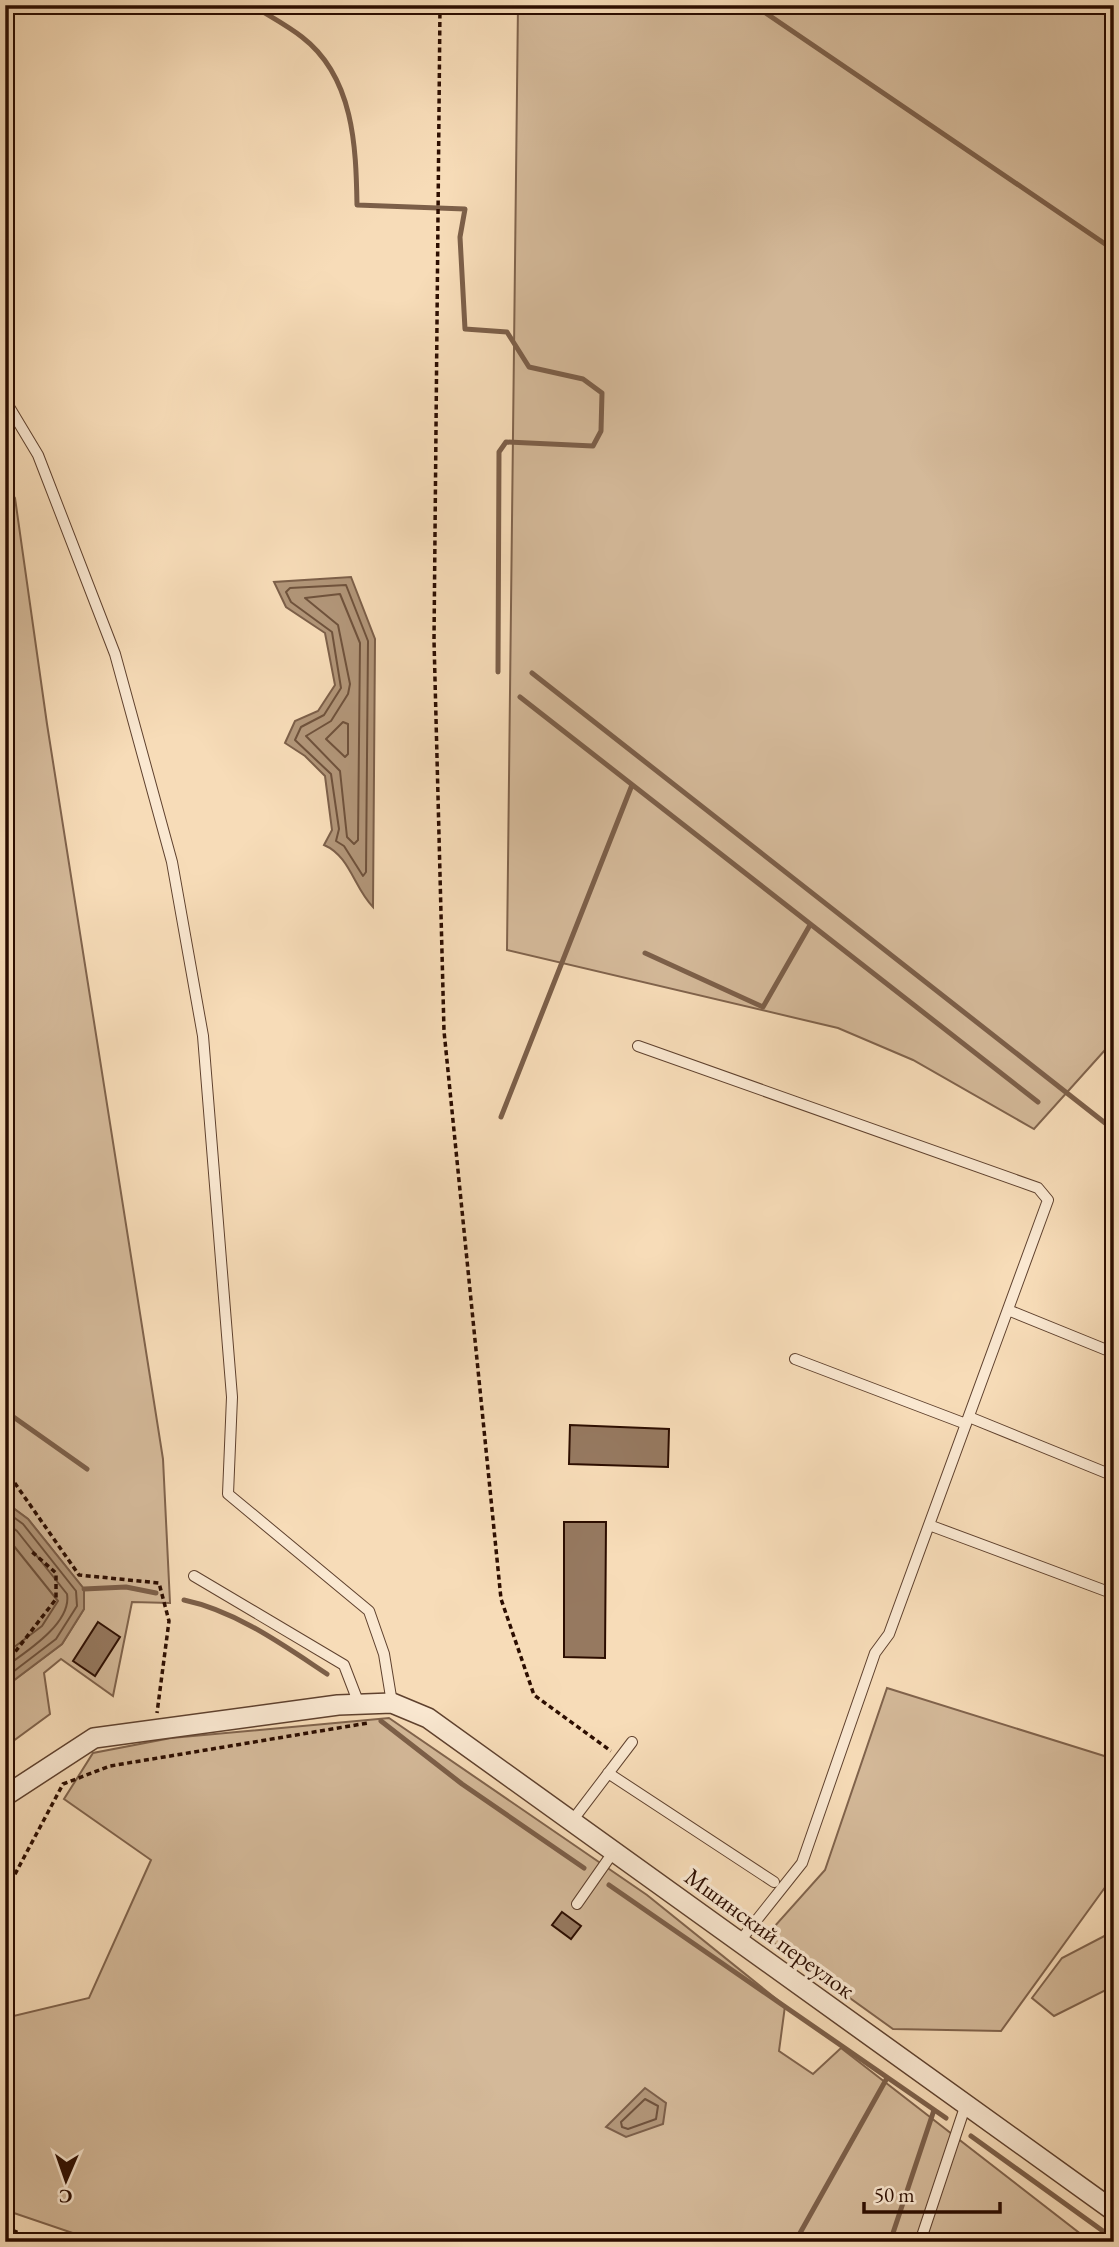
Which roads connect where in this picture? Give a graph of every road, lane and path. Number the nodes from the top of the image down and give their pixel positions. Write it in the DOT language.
graph roads {
  1 [pos="440,5"];
  2 [pos="5,400"];
  3 [pos="638,1046"];
  4 [pos="1008,1310"];
  5 [pos="1114,1353"];
  6 [pos="795,1359"];
  7 [pos="967,1421"];
  8 [pos="5,1469"];
  9 [pos="1114,1476"];
  10 [pos="929,1525"];
  11 [pos="30,1550"];
  12 [pos="194,1576"];
  13 [pos="1114,1594"];
  14 [pos="5,1665"];
  15 [pos="375,1703"];
  16 [pos="156,1718"];
  17 [pos="632,1742"];
  18 [pos="619,1758"];
  19 [pos="608,1773"];
  20 [pos="5,1796"];
  21 [pos="572,1821"];
  22 [pos="614,1851"];
  23 [pos="774,1882"];
  24 [pos="5,1888"];
  25 [pos="577,1903"];
  26 [pos="740,1941"];
  27 [pos="966,2104"];
  28 [pos="1114,2211"];
  29 [pos="5,2227"];
  30 [pos="1114,2230"];
  31 [pos="40,2242"];
  32 [pos="920,2242"];
  33 [pos="1106,2242"];
  1 -- 18 [label="path"];
  2 -- 15 [label="lane"];
  3 -- 4 [label="lane"];
  4 -- 5 [label="lane"];
  4 -- 7 [label="lane"];
  6 -- 7 [label="lane"];
  7 -- 9 [label="lane"];
  7 -- 10 [label="lane"];
  8 -- 16 [label="path"];
  10 -- 13 [label="lane"];
  10 -- 26 [label="lane"];
  11 -- 14 [label="path"];
  12 -- 15 [label="lane"];
  15 -- 20 [label="street"];
  15 -- 21 [label="street, Мшинский переулок"];
  15 -- 24 [label="path"];
  17 -- 18 [label="lane"];
  18 -- 19 [label="lane"];
  19 -- 21 [label="lane"];
  19 -- 23 [label="lane"];
  21 -- 22 [label="street, Мшинский переулок"];
  22 -- 25 [label="lane"];
  22 -- 26 [label="street, Мшинский переулок"];
  26 -- 27 [label="street, Мшинский переулок"];
  27 -- 28 [label="street, Мшинский переулок"];
  27 -- 32 [label="lane"];
  29 -- 31 [label="path"];
  30 -- 33 [label="path"];
}
